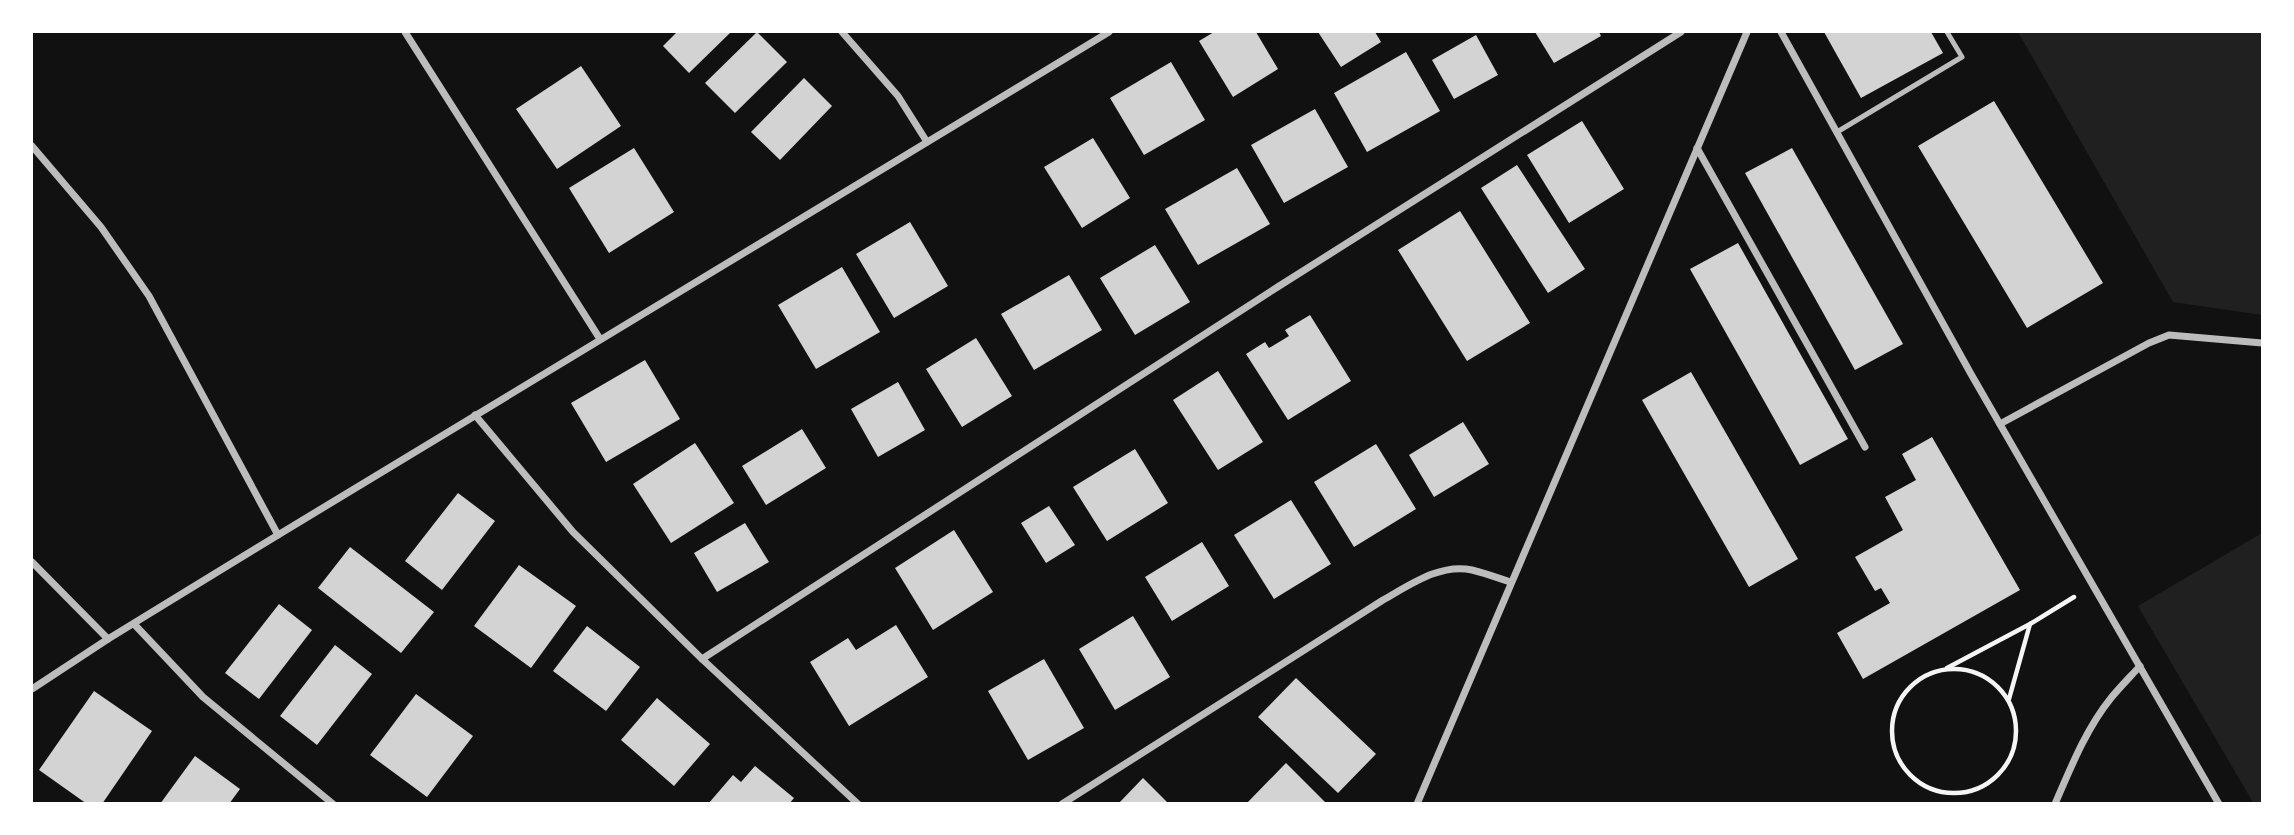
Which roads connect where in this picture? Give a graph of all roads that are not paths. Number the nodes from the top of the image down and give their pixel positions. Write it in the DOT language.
graph roads {
  1 [pos="404,32"];
  2 [pos="842,32"];
  3 [pos="1110,32"];
  4 [pos="1681,32"];
  5 [pos="1747,32"];
  6 [pos="1781,32"];
  7 [pos="1947,32"];
  8 [pos="1837,132"];
  9 [pos="927,142"];
  10 [pos="32,146"];
  11 [pos="1697,148"];
  12 [pos="600,339"];
  13 [pos="2263,342"];
  14 [pos="475,415"];
  15 [pos="2000,424"];
  16 [pos="1865,447"];
  17 [pos="278,534"];
  18 [pos="32,562"];
  19 [pos="1510,582"];
  20 [pos="134,624"];
  21 [pos="108,639"];
  22 [pos="702,659"];
  23 [pos="2140,666"];
  24 [pos="32,690"];
  25 [pos="333,803"];
  26 [pos="858,803"];
  27 [pos="1062,803"];
  28 [pos="1417,803"];
  29 [pos="2055,803"];
  30 [pos="2219,803"];
  1 -- 12 [label="street"];
  2 -- 9 [label="street"];
  3 -- 9 [label="street"];
  4 -- 22 [label="street"];
  5 -- 11 [label="street"];
  6 -- 8 [label="street"];
  7 -- 8 [label="lane"];
  8 -- 15 [label="street"];
  9 -- 12 [label="street"];
  10 -- 17 [label="street"];
  11 -- 16 [label="street"];
  11 -- 19 [label="street"];
  12 -- 14 [label="street"];
  13 -- 15 [label="street"];
  14 -- 17 [label="street"];
  14 -- 22 [label="street"];
  15 -- 23 [label="street"];
  17 -- 20 [label="street"];
  18 -- 21 [label="street"];
  19 -- 27 [label="street"];
  19 -- 28 [label="street"];
  20 -- 21 [label="street"];
  20 -- 25 [label="street"];
  21 -- 24 [label="street"];
  22 -- 26 [label="street"];
  23 -- 29 [label="street"];
  23 -- 30 [label="street"];
}
